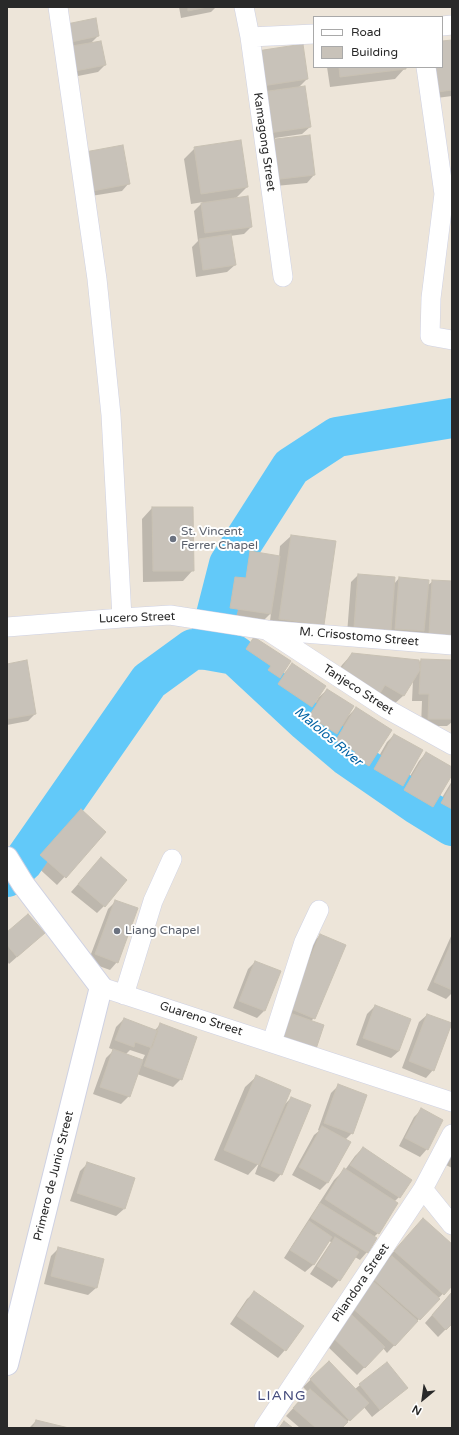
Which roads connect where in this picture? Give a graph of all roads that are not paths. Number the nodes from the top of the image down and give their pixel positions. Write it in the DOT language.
graph roads {
  1 [pos="58,7"];
  2 [pos="244,7"];
  3 [pos="313,34"];
  4 [pos="250,37"];
  5 [pos="426,68"];
  6 [pos="448,194"];
  7 [pos="283,277"];
  8 [pos="452,340"];
  9 [pos="122,618"];
  10 [pos="7,627"];
  11 [pos="267,630"];
  12 [pos="452,645"];
  13 [pos="452,745"];
  14 [pos="7,858"];
  15 [pos="172,859"];
  16 [pos="319,910"];
  17 [pos="101,987"];
  18 [pos="124,995"];
  19 [pos="272,1042"];
  20 [pos="452,1102"];
  21 [pos="452,1134"];
  22 [pos="423,1189"];
  23 [pos="452,1225"];
  24 [pos="7,1364"];
  25 [pos="264,1428"];
  1 -- 9 [label="street"];
  2 -- 4 [label="street, Kamagong Street"];
  3 -- 4 [label="street"];
  4 -- 7 [label="street, Kamagong Street"];
  5 -- 6 [label="street"];
  6 -- 8 [label="street"];
  9 -- 10 [label="street, Lucero Street"];
  9 -- 11 [label="street, Lucero Street"];
  11 -- 12 [label="street, M. Crisostomo Street"];
  11 -- 13 [label="street, Tanjeco Street"];
  14 -- 17 [label="street"];
  15 -- 18 [label="street"];
  16 -- 19 [label="street"];
  17 -- 18 [label="street, Guareno Street"];
  17 -- 24 [label="street, Primero de Junio Street"];
  18 -- 19 [label="street, Guareno Street"];
  19 -- 20 [label="street, Guareno Street"];
  21 -- 22 [label="street, Pilandora Street"];
  22 -- 23 [label="street"];
  22 -- 25 [label="street, Pilandora Street"];
}
